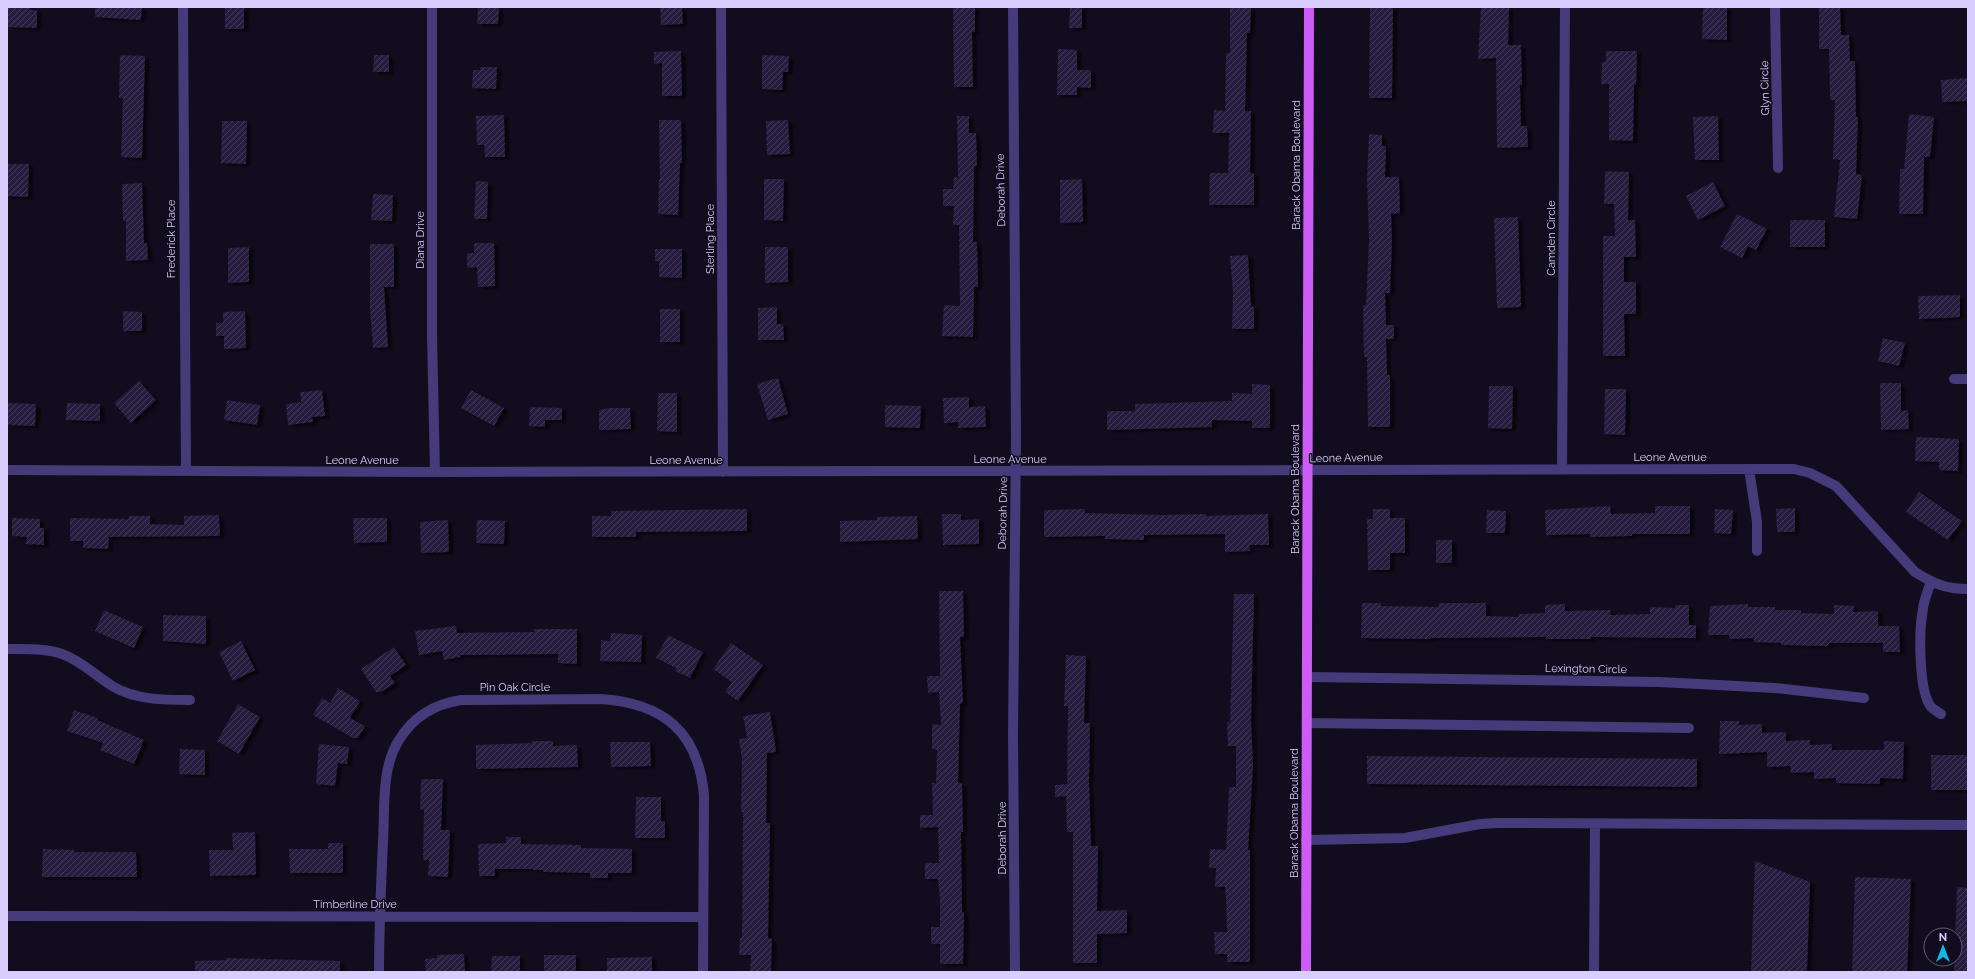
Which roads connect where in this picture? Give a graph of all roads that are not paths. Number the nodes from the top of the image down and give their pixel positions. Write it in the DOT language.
graph roads {
  1 [pos="183,7"];
  2 [pos="432,7"];
  3 [pos="721,7"];
  4 [pos="1013,7"];
  5 [pos="1309,7"];
  6 [pos="1565,7"];
  7 [pos="1775,7"];
  8 [pos="1778,168"];
  9 [pos="1954,379"];
  10 [pos="1968,379"];
  11 [pos="1562,469"];
  12 [pos="1749,469"];
  13 [pos="7,470"];
  14 [pos="1015,470"];
  15 [pos="186,471"];
  16 [pos="1307,471"];
  17 [pos="435,472"];
  18 [pos="723,472"];
  19 [pos="1757,551"];
  20 [pos="1932,582"];
  21 [pos="1968,589"];
  22 [pos="7,649"];
  23 [pos="1307,677"];
  24 [pos="1864,698"];
  25 [pos="190,700"];
  26 [pos="1941,714"];
  27 [pos="1307,723"];
  28 [pos="1689,728"];
  29 [pos="1595,824"];
  30 [pos="1968,825"];
  31 [pos="1306,840"];
  32 [pos="7,916"];
  33 [pos="380,916"];
  34 [pos="704,916"];
  35 [pos="379,972"];
  36 [pos="703,972"];
  37 [pos="1015,972"];
  38 [pos="1306,972"];
  39 [pos="1594,972"];
  1 -- 15 [label="street, Frederick Place"];
  2 -- 17 [label="street, Diana Drive"];
  3 -- 18 [label="street, Sterling Place"];
  4 -- 14 [label="street, Deborah Drive"];
  5 -- 16 [label="main road, Barack Obama Boulevard"];
  6 -- 11 [label="street, Camden Circle"];
  7 -- 8 [label="street, Glyn Circle"];
  9 -- 10 [label="street"];
  11 -- 12 [label="street, Leone Avenue"];
  11 -- 16 [label="street, Leone Avenue"];
  12 -- 19 [label="street"];
  12 -- 20 [label="street, Leone Avenue"];
  13 -- 15 [label="street, Leone Avenue"];
  14 -- 16 [label="street, Leone Avenue"];
  14 -- 18 [label="street, Leone Avenue"];
  14 -- 37 [label="street, Deborah Drive"];
  15 -- 17 [label="street, Leone Avenue"];
  16 -- 23 [label="main road, Barack Obama Boulevard"];
  17 -- 18 [label="street, Leone Avenue"];
  20 -- 21 [label="street, Leone Avenue"];
  20 -- 26 [label="street"];
  22 -- 25 [label="street"];
  23 -- 24 [label="street, Lexington Circle"];
  23 -- 27 [label="main road, Barack Obama Boulevard"];
  27 -- 28 [label="street"];
  27 -- 31 [label="main road, Barack Obama Boulevard"];
  29 -- 30 [label="street"];
  29 -- 31 [label="street"];
  29 -- 39 [label="street"];
  31 -- 38 [label="main road, Barack Obama Boulevard"];
  32 -- 33 [label="street, Timberline Drive"];
  33 -- 34 [label="street, Timberline Drive"];
  33 -- 34 [label="street, Pin Oak Circle"];
  33 -- 35 [label="street, Pin Oak Circle"];
  34 -- 36 [label="street, Pin Oak Circle"];
}
